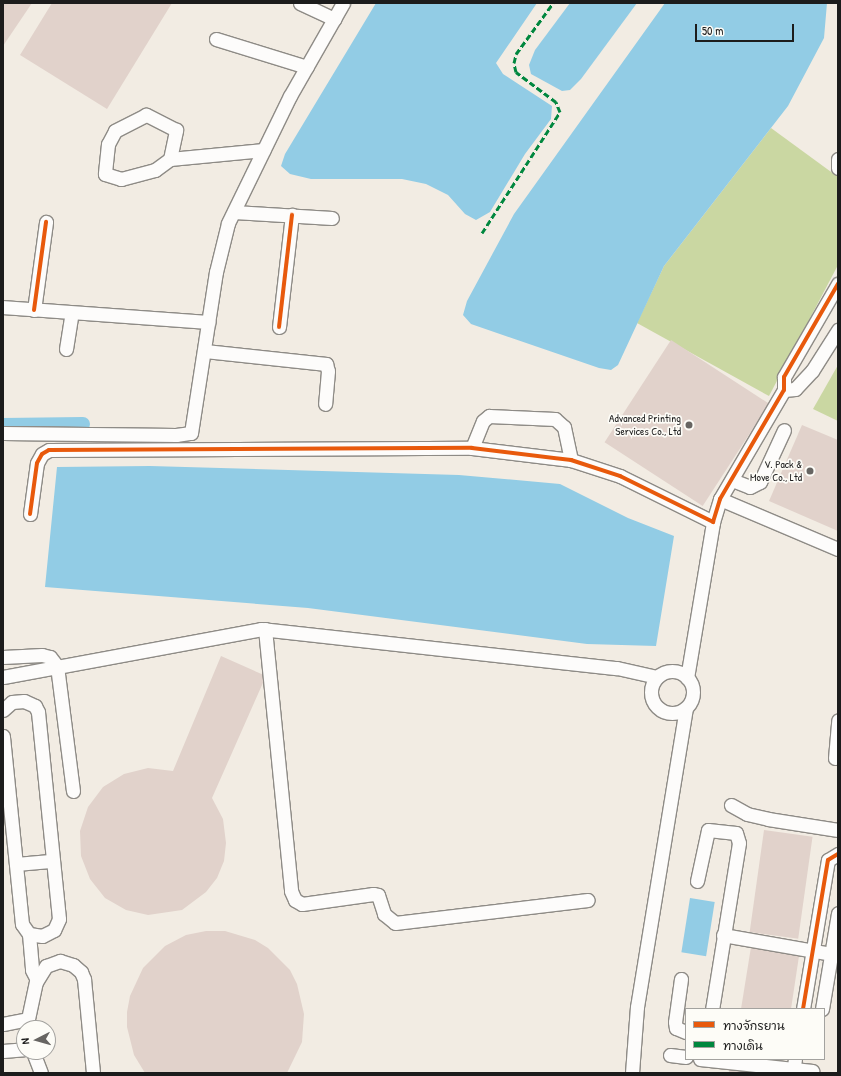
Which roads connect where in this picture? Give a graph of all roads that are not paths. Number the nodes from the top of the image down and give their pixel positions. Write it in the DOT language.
graph roads {
  1 [pos="300,3"];
  2 [pos="344,3"];
  3 [pos="334,19"];
  4 [pos="216,39"];
  5 [pos="307,67"];
  6 [pos="264,150"];
  7 [pos="170,159"];
  8 [pos="838,159"];
  9 [pos="838,168"];
  10 [pos="234,212"];
  11 [pos="292,215"];
  12 [pos="332,218"];
  13 [pos="46,222"];
  14 [pos="838,284"];
  15 [pos="3,307"];
  16 [pos="34,310"];
  17 [pos="72,313"];
  18 [pos="208,322"];
  19 [pos="279,327"];
  20 [pos="838,330"];
  21 [pos="66,349"];
  22 [pos="205,351"];
  23 [pos="784,390"];
  24 [pos="325,404"];
  25 [pos="784,430"];
  26 [pos="3,433"];
  27 [pos="472,448"];
  28 [pos="571,460"];
  29 [pos="732,480"];
  30 [pos="720,499"];
  31 [pos="30,514"];
  32 [pos="713,522"];
  33 [pos="838,549"];
  34 [pos="265,629"];
  35 [pos="3,657"];
  36 [pos="57,666"];
  37 [pos="3,677"];
  38 [pos="657,678"];
  39 [pos="687,678"];
  40 [pos="686,709"];
  41 [pos="3,710"];
  42 [pos="838,720"];
  43 [pos="3,736"];
  44 [pos="835,758"];
  45 [pos="5,774"];
  46 [pos="73,791"];
  47 [pos="731,805"];
  48 [pos="838,830"];
  49 [pos="838,854"];
  50 [pos="53,861"];
  51 [pos="16,864"];
  52 [pos="697,880"];
  53 [pos="588,900"];
  54 [pos="838,913"];
  55 [pos="29,934"];
  56 [pos="723,935"];
  57 [pos="812,951"];
  58 [pos="832,954"];
  59 [pos="681,979"];
  60 [pos="37,980"];
  61 [pos="712,1008"];
  62 [pos="803,1008"];
  63 [pos="822,1008"];
  64 [pos="3,1024"];
  65 [pos="685,1032"];
  66 [pos="16,1050"];
  67 [pos="3,1051"];
  68 [pos="670,1055"];
  69 [pos="685,1057"];
  70 [pos="35,1060"];
  71 [pos="712,1060"];
  72 [pos="794,1067"];
  73 [pos="813,1068"];
  74 [pos="41,1073"];
  75 [pos="94,1073"];
  76 [pos="632,1073"];
  1 -- 3 [label="street"];
  2 -- 3 [label="street"];
  3 -- 5 [label="street"];
  4 -- 5 [label="street"];
  5 -- 6 [label="street"];
  6 -- 7 [label="street"];
  6 -- 10 [label="street"];
  7 -- 7 [label="street"];
  8 -- 9 [label="street"];
  10 -- 11 [label="street"];
  10 -- 18 [label="street"];
  11 -- 12 [label="street"];
  11 -- 19 [label="street"];
  13 -- 16 [label="street"];
  14 -- 23 [label="street"];
  15 -- 16 [label="street"];
  16 -- 17 [label="street"];
  17 -- 18 [label="street"];
  17 -- 21 [label="street"];
  18 -- 22 [label="street"];
  20 -- 23 [label="street"];
  22 -- 24 [label="street"];
  22 -- 26 [label="street"];
  23 -- 29 [label="street"];
  25 -- 29 [label="street"];
  27 -- 28 [label="street"];
  27 -- 28 [label="street"];
  27 -- 31 [label="street"];
  28 -- 32 [label="street"];
  29 -- 30 [label="street"];
  30 -- 32 [label="street"];
  30 -- 33 [label="street"];
  32 -- 39 [label="street"];
  34 -- 36 [label="street"];
  34 -- 38 [label="street"];
  34 -- 53 [label="street"];
  35 -- 36 [label="street"];
  36 -- 37 [label="street"];
  36 -- 46 [label="street"];
  38 -- 39 [label="street"];
  38 -- 40 [label="street"];
  39 -- 40 [label="street"];
  40 -- 76 [label="street"];
  41 -- 50 [label="street"];
  42 -- 44 [label="street"];
  43 -- 45 [label="street"];
  45 -- 51 [label="street"];
  47 -- 48 [label="street"];
  49 -- 57 [label="street"];
  50 -- 51 [label="street"];
  50 -- 55 [label="street"];
  51 -- 55 [label="street"];
  52 -- 56 [label="street"];
  54 -- 58 [label="street"];
  55 -- 60 [label="street"];
  56 -- 57 [label="street"];
  56 -- 61 [label="street"];
  57 -- 58 [label="street"];
  57 -- 62 [label="street"];
  58 -- 63 [label="street"];
  59 -- 65 [label="street"];
  60 -- 64 [label="street"];
  60 -- 75 [label="street"];
  66 -- 67 [label="street"];
  68 -- 69 [label="street"];
  70 -- 74 [label="street"];
  71 -- 72 [label="street"];
  72 -- 73 [label="street"];
}
